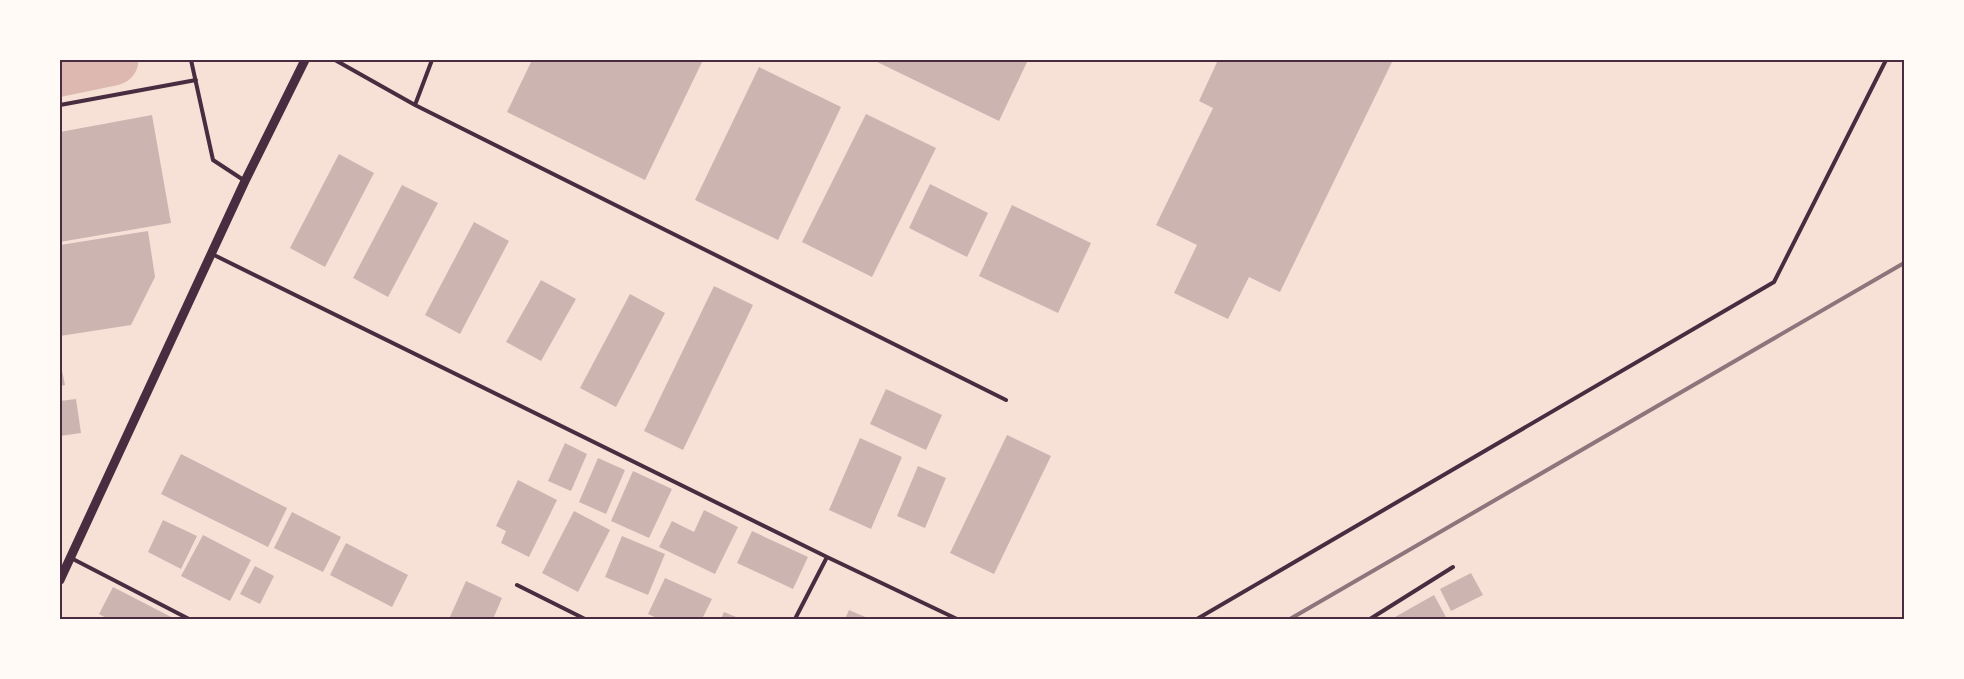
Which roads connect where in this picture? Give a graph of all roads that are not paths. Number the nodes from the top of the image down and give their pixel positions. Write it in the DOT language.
graph roads {
  1 [pos="192,60"];
  2 [pos="305,60"];
  3 [pos="334,60"];
  4 [pos="432,60"];
  5 [pos="1886,60"];
  6 [pos="196,80"];
  7 [pos="60,105"];
  8 [pos="415,105"];
  9 [pos="245,181"];
  10 [pos="212,254"];
  11 [pos="1006,400"];
  12 [pos="827,557"];
  13 [pos="70,558"];
  14 [pos="1453,567"];
  15 [pos="60,580"];
  16 [pos="517,586"];
  17 [pos="189,619"];
  18 [pos="585,619"];
  19 [pos="795,619"];
  20 [pos="957,619"];
  21 [pos="1197,619"];
  22 [pos="1370,619"];
  1 -- 6 [label="lane"];
  2 -- 9 [label="street"];
  3 -- 8 [label="lane"];
  4 -- 8 [label="lane"];
  5 -- 21 [label="lane"];
  6 -- 7 [label="lane"];
  6 -- 9 [label="lane"];
  8 -- 11 [label="lane"];
  9 -- 10 [label="street"];
  10 -- 12 [label="lane"];
  10 -- 13 [label="street"];
  12 -- 19 [label="lane"];
  12 -- 20 [label="lane"];
  13 -- 15 [label="street"];
  13 -- 17 [label="lane"];
  14 -- 22 [label="lane"];
  16 -- 18 [label="lane"];
}
